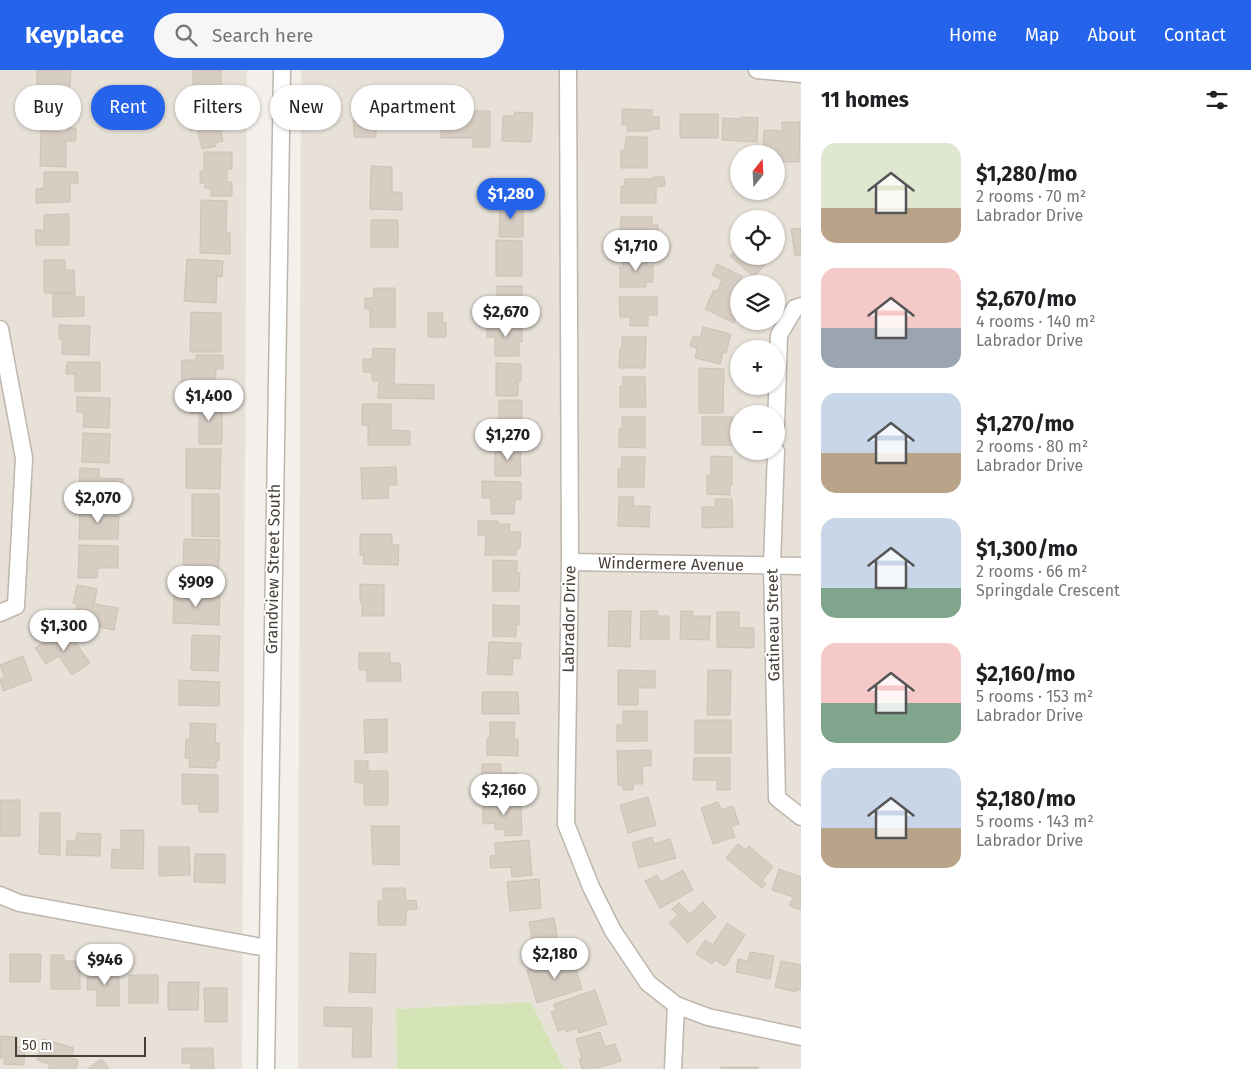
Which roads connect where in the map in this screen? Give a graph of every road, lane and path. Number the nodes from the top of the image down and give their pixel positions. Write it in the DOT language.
graph roads {
  1 [pos="282,70"];
  2 [pos="568,70"];
  3 [pos="757,70"];
  4 [pos="801,74"];
  5 [pos="798,307"];
  6 [pos="0,329"];
  7 [pos="777,405"];
  8 [pos="776,460"];
  9 [pos="570,562"];
  10 [pos="772,566"];
  11 [pos="801,566"];
  12 [pos="0,613"];
  13 [pos="801,817"];
  14 [pos="0,895"];
  15 [pos="267,948"];
  16 [pos="676,1005"];
  17 [pos="801,1037"];
  18 [pos="266,1069"];
  19 [pos="673,1069"];
  1 -- 15 [label="street, Grandview Street South"];
  2 -- 9 [label="street, Labrador Drive"];
  3 -- 4 [label="street"];
  5 -- 7 [label="street"];
  6 -- 12 [label="street"];
  8 -- 10 [label="street, Gatineau Street"];
  9 -- 10 [label="street, Windermere Avenue"];
  9 -- 16 [label="street, Labrador Drive"];
  10 -- 11 [label="street, Windermere Avenue"];
  10 -- 13 [label="street, Gatineau Street"];
  14 -- 15 [label="street"];
  15 -- 18 [label="street, Grandview Street South"];
  16 -- 17 [label="street, Labrador Drive"];
  16 -- 19 [label="street"];
}
